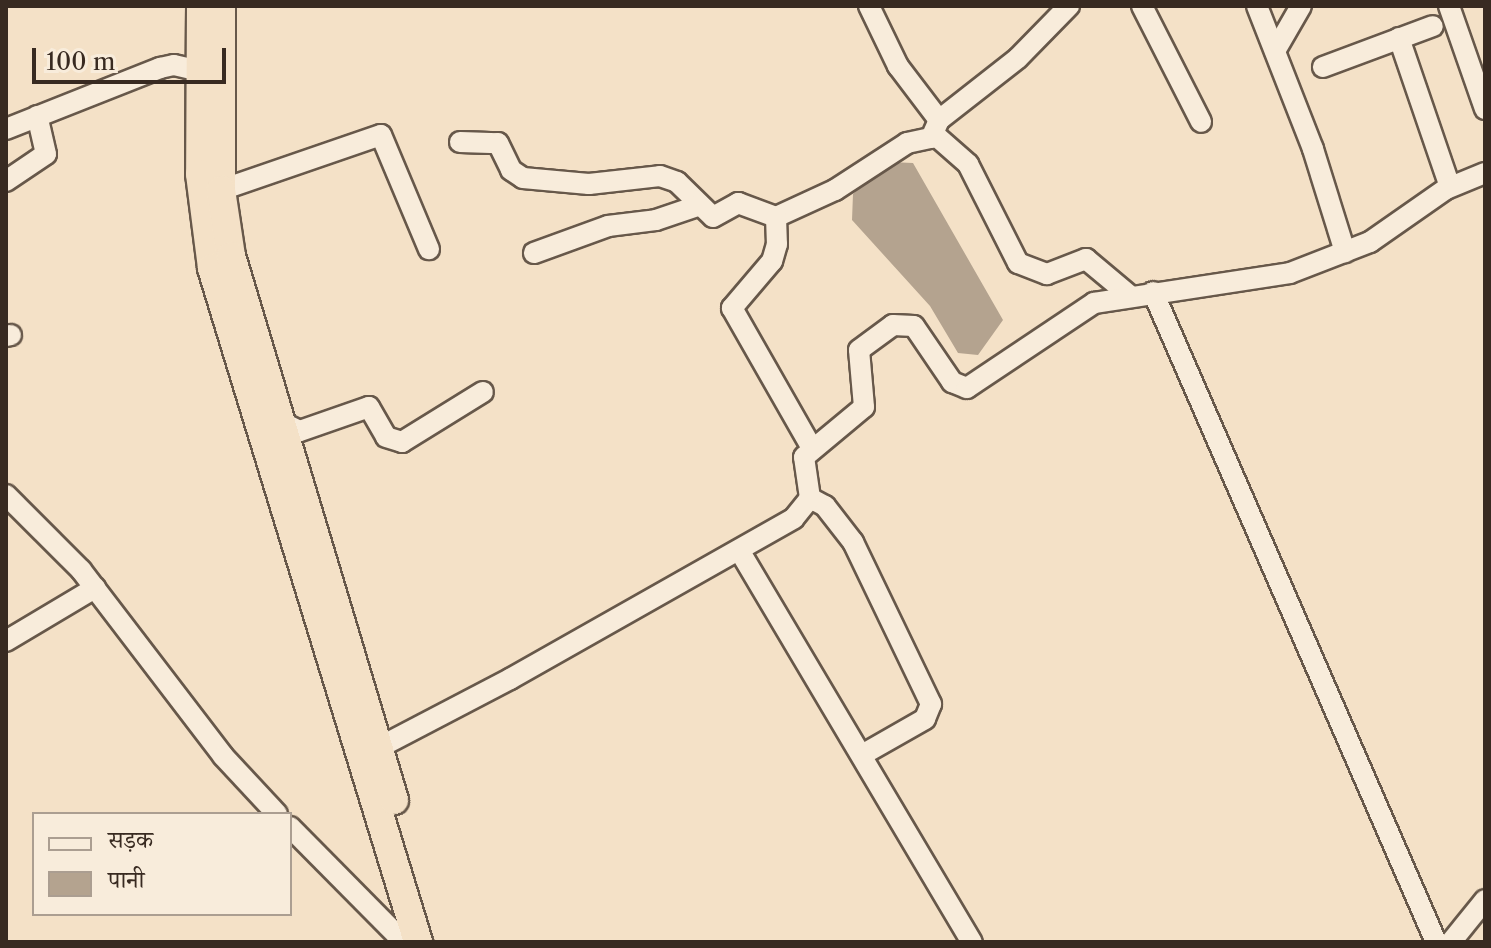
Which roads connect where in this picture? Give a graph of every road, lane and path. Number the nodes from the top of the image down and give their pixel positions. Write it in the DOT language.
graph roads {
  1 [pos="201,6"];
  2 [pos="221,6"];
  3 [pos="869,6"];
  4 [pos="1069,6"];
  5 [pos="1142,6"];
  6 [pos="1257,6"];
  7 [pos="1301,6"];
  8 [pos="1449,6"];
  9 [pos="1433,26"];
  10 [pos="1399,38"];
  11 [pos="1275,51"];
  12 [pos="1323,67"];
  13 [pos="209,73"];
  14 [pos="1485,109"];
  15 [pos="37,116"];
  16 [pos="1201,122"];
  17 [pos="937,128"];
  18 [pos="6,129"];
  19 [pos="460,142"];
  20 [pos="1485,173"];
  21 [pos="6,181"];
  22 [pos="1450,187"];
  23 [pos="221,190"];
  24 [pos="700,205"];
  25 [pos="776,217"];
  26 [pos="429,249"];
  27 [pos="1345,252"];
  28 [pos="534,253"];
  29 [pos="1153,292"];
  30 [pos="1129,295"];
  31 [pos="483,392"];
  32 [pos="277,420"];
  33 [pos="812,448"];
  34 [pos="6,495"];
  35 [pos="810,498"];
  36 [pos="739,550"];
  37 [pos="95,588"];
  38 [pos="6,641"];
  39 [pos="378,748"];
  40 [pos="862,755"];
  41 [pos="275,812"];
  42 [pos="292,829"];
  43 [pos="1485,900"];
  44 [pos="404,942"];
  45 [pos="418,942"];
  46 [pos="435,942"];
  47 [pos="972,942"];
  48 [pos="1436,942"];
  49 [pos="1451,942"];
  1 -- 13 [label="highway"];
  2 -- 13 [label="highway"];
  3 -- 17 [label="street"];
  4 -- 17 [label="street"];
  5 -- 16 [label="street"];
  6 -- 11 [label="street"];
  7 -- 11 [label="street"];
  8 -- 14 [label="street"];
  9 -- 10 [label="street"];
  10 -- 12 [label="street"];
  10 -- 22 [label="street"];
  11 -- 27 [label="street"];
  13 -- 15 [label="street"];
  13 -- 23 [label="highway"];
  13 -- 45 [label="highway"];
  15 -- 18 [label="street"];
  15 -- 21 [label="street"];
  17 -- 25 [label="street"];
  17 -- 30 [label="street"];
  19 -- 24 [label="street"];
  20 -- 22 [label="street"];
  22 -- 27 [label="street"];
  23 -- 26 [label="street"];
  23 -- 32 [label="highway"];
  24 -- 25 [label="street"];
  24 -- 28 [label="street"];
  25 -- 33 [label="street"];
  27 -- 29 [label="street"];
  29 -- 30 [label="street"];
  29 -- 48 [label="street"];
  30 -- 33 [label="street"];
  31 -- 32 [label="street"];
  32 -- 39 [label="highway"];
  33 -- 35 [label="street"];
  34 -- 37 [label="street"];
  35 -- 36 [label="street"];
  35 -- 40 [label="street"];
  36 -- 39 [label="street"];
  36 -- 40 [label="street"];
  37 -- 38 [label="street"];
  37 -- 41 [label="street"];
  39 -- 46 [label="highway"];
  40 -- 47 [label="street"];
  42 -- 44 [label="street"];
  43 -- 49 [label="street"];
}
